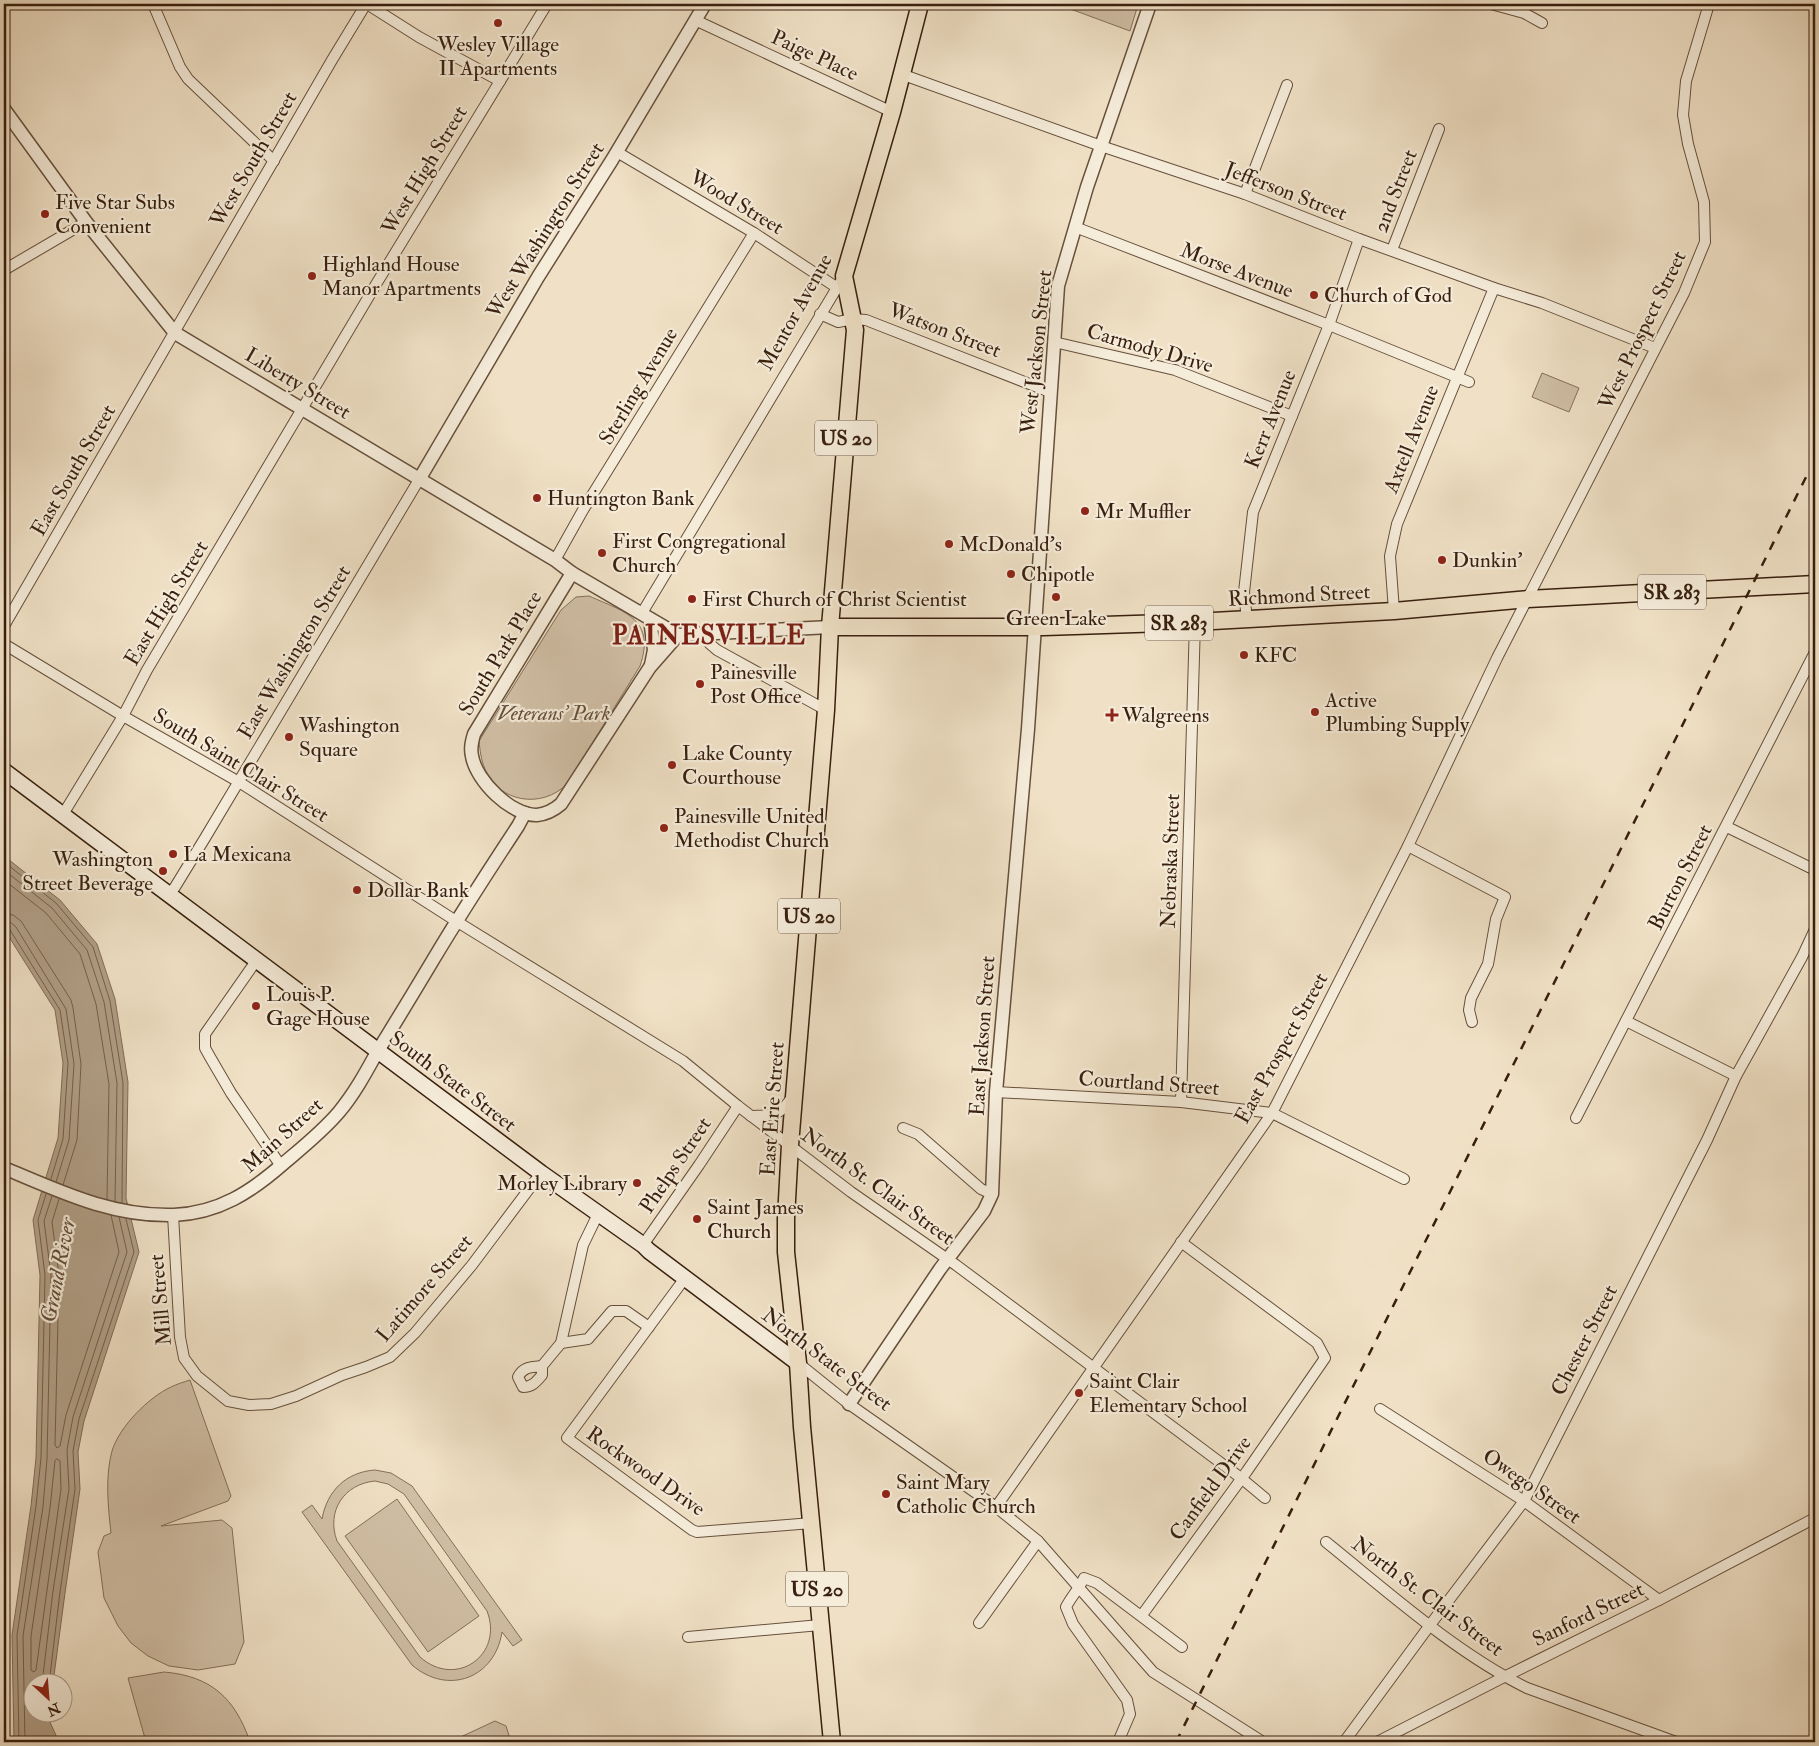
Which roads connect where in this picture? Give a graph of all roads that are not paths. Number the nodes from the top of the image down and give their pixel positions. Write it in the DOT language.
graph roads {
  1 [pos="153,4"];
  2 [pos="367,4"];
  3 [pos="547,4"];
  4 [pos="705,4"];
  5 [pos="920,4"];
  6 [pos="1150,4"];
  7 [pos="1491,4"];
  8 [pos="1709,4"];
  9 [pos="695,20"];
  10 [pos="1542,23"];
  11 [pos="901,74"];
  12 [pos="500,81"];
  13 [pos="1286,85"];
  14 [pos="4,109"];
  15 [pos="892,112"];
  16 [pos="1439,128"];
  17 [pos="1101,146"];
  18 [pos="617,152"];
  19 [pos="274,162"];
  20 [pos="1245,194"];
  21 [pos="86,222"];
  22 [pos="1075,227"];
  23 [pos="754,233"];
  24 [pos="1359,238"];
  25 [pos="1392,250"];
  26 [pos="4,270"];
  27 [pos="840,282"];
  28 [pos="1494,288"];
  29 [pos="820,314"];
  30 [pos="853,319"];
  31 [pos="1328,325"];
  32 [pos="175,333"];
  33 [pos="1054,342"];
  34 [pos="1655,348"];
  35 [pos="1457,377"];
  36 [pos="1469,382"];
  37 [pos="1050,392"];
  38 [pos="303,408"];
  39 [pos="1292,416"];
  40 [pos="420,478"];
  41 [pos="555,560"];
  42 [pos="572,573"];
  43 [pos="1815,584"];
  44 [pos="1528,599"];
  45 [pos="1394,611"];
  46 [pos="646,616"];
  47 [pos="1247,620"];
  48 [pos="1195,622"];
  49 [pos="4,626"];
  50 [pos="830,627"];
  51 [pos="1034,627"];
  52 [pos="705,634"];
  53 [pos="678,635"];
  54 [pos="4,644"];
  55 [pos="1815,652"];
  56 [pos="650,667"];
  57 [pos="826,710"];
  58 [pos="123,716"];
  59 [pos="4,771"];
  60 [pos="239,782"];
  61 [pos="525,813"];
  62 [pos="62,816"];
  63 [pos="1727,827"];
  64 [pos="1408,846"];
  65 [pos="1815,870"];
  66 [pos="168,896"];
  67 [pos="456,921"];
  68 [pos="1815,929"];
  69 [pos="256,961"];
  70 [pos="1626,1021"];
  71 [pos="1472,1022"];
  72 [pos="378,1051"];
  73 [pos="1736,1076"];
  74 [pos="996,1092"];
  75 [pos="794,1094"];
  76 [pos="1181,1102"];
  77 [pos="738,1106"];
  78 [pos="1272,1113"];
  79 [pos="750,1116"];
  80 [pos="1576,1118"];
  81 [pos="903,1128"];
  82 [pos="790,1145"];
  83 [pos="281,1166"];
  84 [pos="4,1168"];
  85 [pos="541,1173"];
  86 [pos="1404,1179"];
  87 [pos="992,1194"];
  88 [pos="598,1214"];
  89 [pos="173,1215"];
  90 [pos="1181,1242"];
  91 [pos="643,1245"];
  92 [pos="948,1260"];
  93 [pos="685,1278"];
  94 [pos="649,1327"];
  95 [pos="561,1343"];
  96 [pos="798,1363"];
  97 [pos="542,1366"];
  98 [pos="1095,1368"];
  99 [pos="849,1404"];
  100 [pos="249,1405"];
  101 [pos="1380,1409"];
  102 [pos="1241,1478"];
  103 [pos="1265,1498"];
  104 [pos="1524,1501"];
  105 [pos="996,1507"];
  106 [pos="1815,1518"];
  107 [pos="812,1523"];
  108 [pos="1038,1541"];
  109 [pos="1326,1542"];
  110 [pos="1079,1589"];
  111 [pos="1659,1600"];
  112 [pos="1142,1615"];
  113 [pos="979,1623"];
  114 [pos="820,1625"];
  115 [pos="1430,1625"];
  116 [pos="688,1637"];
  117 [pos="1182,1646"];
  118 [pos="1504,1677"];
  119 [pos="832,1742"];
  120 [pos="1118,1742"];
  121 [pos="1263,1742"];
  122 [pos="1344,1742"];
  123 [pos="1377,1742"];
  124 [pos="1676,1742"];
  1 -- 19 [label="street"];
  2 -- 12 [label="street"];
  2 -- 19 [label="street, West South Street"];
  3 -- 12 [label="street, West High Street"];
  4 -- 9 [label="street, West Washington Street"];
  5 -- 11 [label="main road, Mentor Avenue / US 20"];
  6 -- 17 [label="street, West Jackson Street"];
  7 -- 10 [label="street"];
  8 -- 34 [label="street, West Prospect Street"];
  9 -- 15 [label="street, Paige Place"];
  9 -- 18 [label="street, West Washington Street"];
  11 -- 15 [label="main road, Mentor Avenue / US 20"];
  11 -- 17 [label="street, Jefferson Street"];
  12 -- 38 [label="street, West High Street"];
  13 -- 20 [label="street"];
  14 -- 21 [label="street, Liberty Street"];
  15 -- 27 [label="main road, Mentor Avenue / US 20"];
  16 -- 25 [label="street, 2nd Street"];
  17 -- 20 [label="street, Jefferson Street"];
  17 -- 22 [label="street, West Jackson Street"];
  18 -- 23 [label="street, Wood Street"];
  18 -- 40 [label="street, West Washington Street"];
  19 -- 32 [label="street, West South Street"];
  20 -- 24 [label="street, Jefferson Street"];
  21 -- 26 [label="street"];
  21 -- 32 [label="street, Liberty Street"];
  22 -- 31 [label="street, Morse Avenue"];
  22 -- 33 [label="street, West Jackson Street"];
  23 -- 27 [label="street, Wood Street"];
  23 -- 41 [label="street, Sterling Avenue"];
  24 -- 25 [label="street, Jefferson Street"];
  24 -- 31 [label="street, Kerr Avenue"];
  25 -- 28 [label="street, Jefferson Street"];
  27 -- 29 [label="street, Mentor Avenue"];
  27 -- 30 [label="main road, US 20"];
  28 -- 34 [label="street, Jefferson Street"];
  28 -- 35 [label="street, Axtell Avenue"];
  29 -- 30 [label="street, Watson Street"];
  29 -- 46 [label="street, Mentor Avenue"];
  30 -- 37 [label="street, Watson Street"];
  30 -- 50 [label="main road, US 20"];
  31 -- 35 [label="street, Morse Avenue"];
  31 -- 39 [label="street, Kerr Avenue"];
  32 -- 38 [label="street, Liberty Street"];
  32 -- 49 [label="street, East South Street"];
  33 -- 37 [label="street, West Jackson Street"];
  33 -- 39 [label="street, Carmody Drive"];
  34 -- 44 [label="street, West Prospect Street"];
  35 -- 36 [label="street, Morse Avenue"];
  35 -- 45 [label="street, Axtell Avenue"];
  37 -- 51 [label="street, West Jackson Street"];
  38 -- 40 [label="street, Liberty Street"];
  38 -- 58 [label="street, East High Street"];
  39 -- 47 [label="street, Kerr Avenue"];
  40 -- 41 [label="street, Liberty Street"];
  40 -- 60 [label="street, East Washington Street"];
  41 -- 42 [label="street, Liberty Street"];
  42 -- 46 [label="street, Liberty Street"];
  42 -- 61 [label="street, South Park Place"];
  43 -- 44 [label="main road, Richmond Street / SR 283"];
  44 -- 45 [label="main road, Richmond Street / SR 283"];
  44 -- 64 [label="street, East Prospect Street"];
  45 -- 47 [label="main road, Richmond Street / SR 283"];
  46 -- 53 [label="street"];
  46 -- 56 [label="street"];
  47 -- 48 [label="main road, Richmond Street / SR 283"];
  48 -- 51 [label="main road, Richmond Street / SR 283"];
  48 -- 76 [label="street, Nebraska Street"];
  50 -- 51 [label="main road, Richmond Street / SR 283"];
  50 -- 52 [label="street, Richmond Street"];
  50 -- 57 [label="main road, East Erie Street / US 20"];
  51 -- 74 [label="street, East Jackson Street"];
  52 -- 53 [label="street, Richmond Street"];
  52 -- 57 [label="street"];
  53 -- 56 [label="street"];
  54 -- 58 [label="street, South Saint Clair Street"];
  55 -- 63 [label="street, Burton Street"];
  56 -- 61 [label="street"];
  57 -- 75 [label="main road, East Erie Street / US 20"];
  58 -- 60 [label="street, South Saint Clair Street"];
  58 -- 62 [label="street, East High Street"];
  59 -- 62 [label="main road, South State Street"];
  60 -- 66 [label="street, East Washington Street"];
  60 -- 67 [label="street, South Saint Clair Street"];
  61 -- 67 [label="street, Main Street"];
  62 -- 66 [label="main road, South State Street"];
  63 -- 65 [label="street"];
  63 -- 70 [label="street, Burton Street"];
  64 -- 71 [label="street"];
  64 -- 78 [label="street, East Prospect Street"];
  66 -- 69 [label="main road, South State Street"];
  67 -- 72 [label="street, Main Street"];
  67 -- 77 [label="street, North St. Clair Street"];
  68 -- 73 [label="street, Chester Street"];
  69 -- 72 [label="main road, South State Street"];
  69 -- 83 [label="street"];
  70 -- 73 [label="street"];
  70 -- 80 [label="street, Burton Street"];
  72 -- 83 [label="street, Main Street"];
  72 -- 85 [label="main road, South State Street"];
  73 -- 104 [label="street, Chester Street"];
  74 -- 76 [label="street, Courtland Street"];
  74 -- 87 [label="street, East Jackson Street"];
  75 -- 79 [label="street"];
  75 -- 82 [label="main road, East Erie Street / US 20"];
  76 -- 78 [label="street, Courtland Street"];
  77 -- 79 [label="street, North St. Clair Street"];
  77 -- 91 [label="street, Phelps Street"];
  78 -- 86 [label="street, Courtland Street"];
  78 -- 90 [label="street, East Prospect Street"];
  79 -- 82 [label="street, North St. Clair Street"];
  81 -- 87 [label="street"];
  82 -- 92 [label="street, North St. Clair Street"];
  82 -- 96 [label="main road, East Erie Street / US 20"];
  83 -- 89 [label="street, Main Street"];
  84 -- 89 [label="street, Main Street"];
  85 -- 88 [label="main road, North State Street"];
  85 -- 100 [label="street, Latimore Street"];
  87 -- 92 [label="street, East Jackson Street"];
  88 -- 91 [label="main road, North State Street"];
  88 -- 95 [label="street"];
  89 -- 100 [label="street, Mill Street"];
  90 -- 98 [label="street, East Prospect Street"];
  90 -- 102 [label="street, Canfield Drive"];
  91 -- 93 [label="main road, North State Street"];
  92 -- 98 [label="street, North St. Clair Street"];
  92 -- 99 [label="street, East Jackson Street"];
  93 -- 94 [label="street, Rockwood Drive"];
  93 -- 96 [label="main road, North State Street"];
  94 -- 95 [label="street"];
  94 -- 107 [label="street, Rockwood Drive"];
  95 -- 97 [label="street"];
  96 -- 99 [label="street, North State Street"];
  96 -- 107 [label="main road, East Erie Street / US 20"];
  98 -- 102 [label="street, North St. Clair Street"];
  98 -- 105 [label="street, East Prospect Street"];
  99 -- 105 [label="street, North State Street"];
  101 -- 104 [label="street, Owego Street"];
  102 -- 103 [label="street, North St. Clair Street"];
  102 -- 112 [label="street, Canfield Drive"];
  104 -- 111 [label="street, Owego Street"];
  104 -- 115 [label="street, Chester Street"];
  105 -- 108 [label="street, North State Street"];
  106 -- 111 [label="street, Sanford Street"];
  107 -- 114 [label="main road, East Erie Street / US 20"];
  108 -- 110 [label="street, North State Street"];
  108 -- 113 [label="street"];
  109 -- 115 [label="street, North St. Clair Street"];
  110 -- 112 [label="street"];
  110 -- 120 [label="street"];
  110 -- 121 [label="street, North State Street"];
  111 -- 118 [label="street, Sanford Street"];
  112 -- 117 [label="street"];
  114 -- 116 [label="street"];
  114 -- 119 [label="main road, East Erie Street / US 20"];
  115 -- 118 [label="street, North St. Clair Street"];
  115 -- 122 [label="street, Chester Street"];
  118 -- 123 [label="street, Sanford Street"];
  118 -- 124 [label="street, North St. Clair Street"];
}
